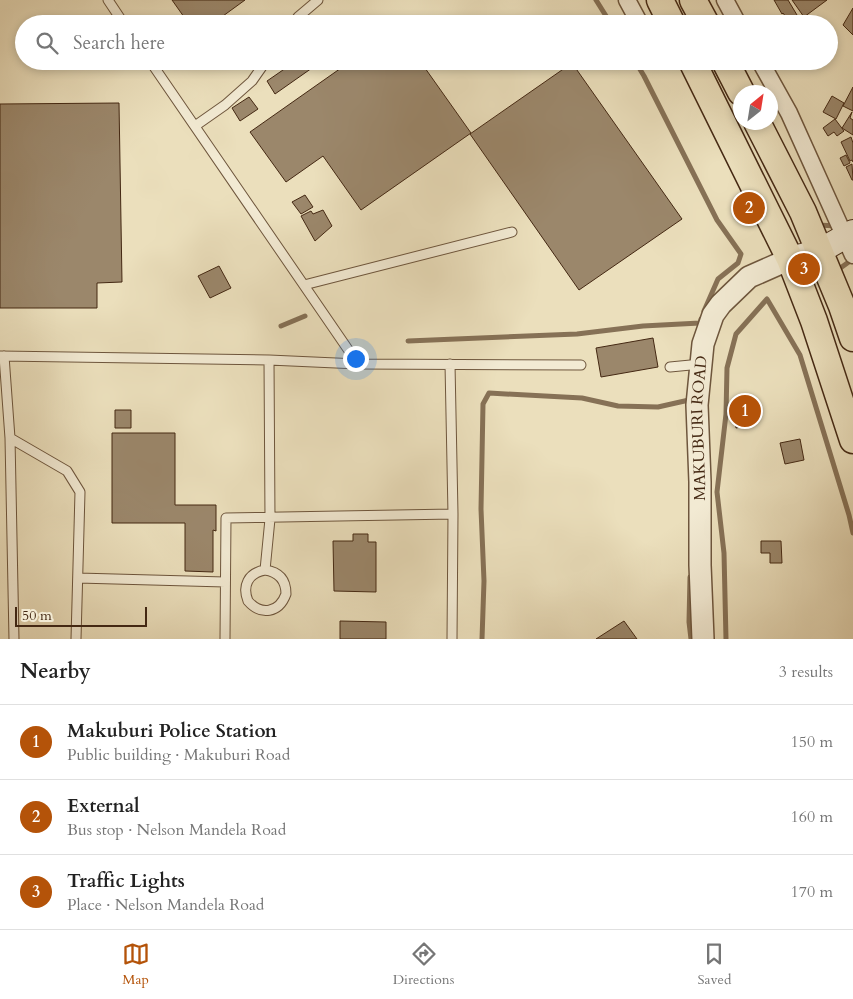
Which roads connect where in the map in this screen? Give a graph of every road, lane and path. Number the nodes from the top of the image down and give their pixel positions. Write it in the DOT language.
graph roads {
  1 [pos="108,0"];
  2 [pos="318,0"];
  3 [pos="626,0"];
  4 [pos="660,0"];
  5 [pos="692,0"];
  6 [pos="725,0"];
  7 [pos="118,15"];
  8 [pos="300,15"];
  9 [pos="635,15"];
  10 [pos="668,15"];
  11 [pos="701,15"];
  12 [pos="733,15"];
  13 [pos="156,70"];
  14 [pos="260,70"];
  15 [pos="692,70"];
  16 [pos="730,70"];
  17 [pos="765,70"];
  18 [pos="737,85"];
  19 [pos="194,126"];
  20 [pos="761,130"];
  21 [pos="512,232"];
  22 [pos="850,242"];
  23 [pos="818,252"];
  24 [pos="790,259"];
  25 [pos="304,284"];
  26 [pos="853,338"];
  27 [pos="2,356"];
  28 [pos="269,360"];
  29 [pos="358,364"];
  30 [pos="450,364"];
  31 [pos="701,364"];
  32 [pos="580,365"];
  33 [pos="670,367"];
  34 [pos="10,438"];
  35 [pos="853,440"];
  36 [pos="453,514"];
  37 [pos="270,519"];
  38 [pos="265,570"];
  39 [pos="78,578"];
  40 [pos="225,582"];
  41 [pos="14,639"];
  42 [pos="76,639"];
  43 [pos="225,639"];
  44 [pos="452,639"];
  45 [pos="703,639"];
  1 -- 7 [label="lane"];
  2 -- 8 [label="lane"];
  3 -- 9 [label="street"];
  4 -- 10 [label="main road"];
  5 -- 11 [label="main road"];
  6 -- 12 [label="street"];
  13 -- 19 [label="lane"];
  14 -- 19 [label="lane"];
  15 -- 24 [label="main road"];
  16 -- 18 [label="main road"];
  17 -- 22 [label="street"];
  19 -- 25 [label="lane"];
  20 -- 23 [label="main road"];
  21 -- 25 [label="lane"];
  22 -- 23 [label="main road"];
  23 -- 24 [label="main road"];
  23 -- 26 [label="main road"];
  24 -- 31 [label="street, MAKUBURI ROAD"];
  24 -- 35 [label="main road"];
  25 -- 29 [label="lane"];
  27 -- 28 [label="lane"];
  27 -- 34 [label="lane"];
  28 -- 29 [label="lane"];
  28 -- 37 [label="lane"];
  29 -- 30 [label="lane"];
  30 -- 32 [label="lane"];
  30 -- 36 [label="lane"];
  31 -- 33 [label="lane"];
  31 -- 45 [label="street, MAKUBURI ROAD"];
  34 -- 39 [label="lane"];
  34 -- 41 [label="lane"];
  36 -- 37 [label="lane"];
  36 -- 44 [label="lane"];
  37 -- 38 [label="lane"];
  37 -- 40 [label="lane"];
  38 -- 38 [label="lane"];
  39 -- 40 [label="lane"];
  39 -- 42 [label="lane"];
  40 -- 43 [label="lane"];
}
